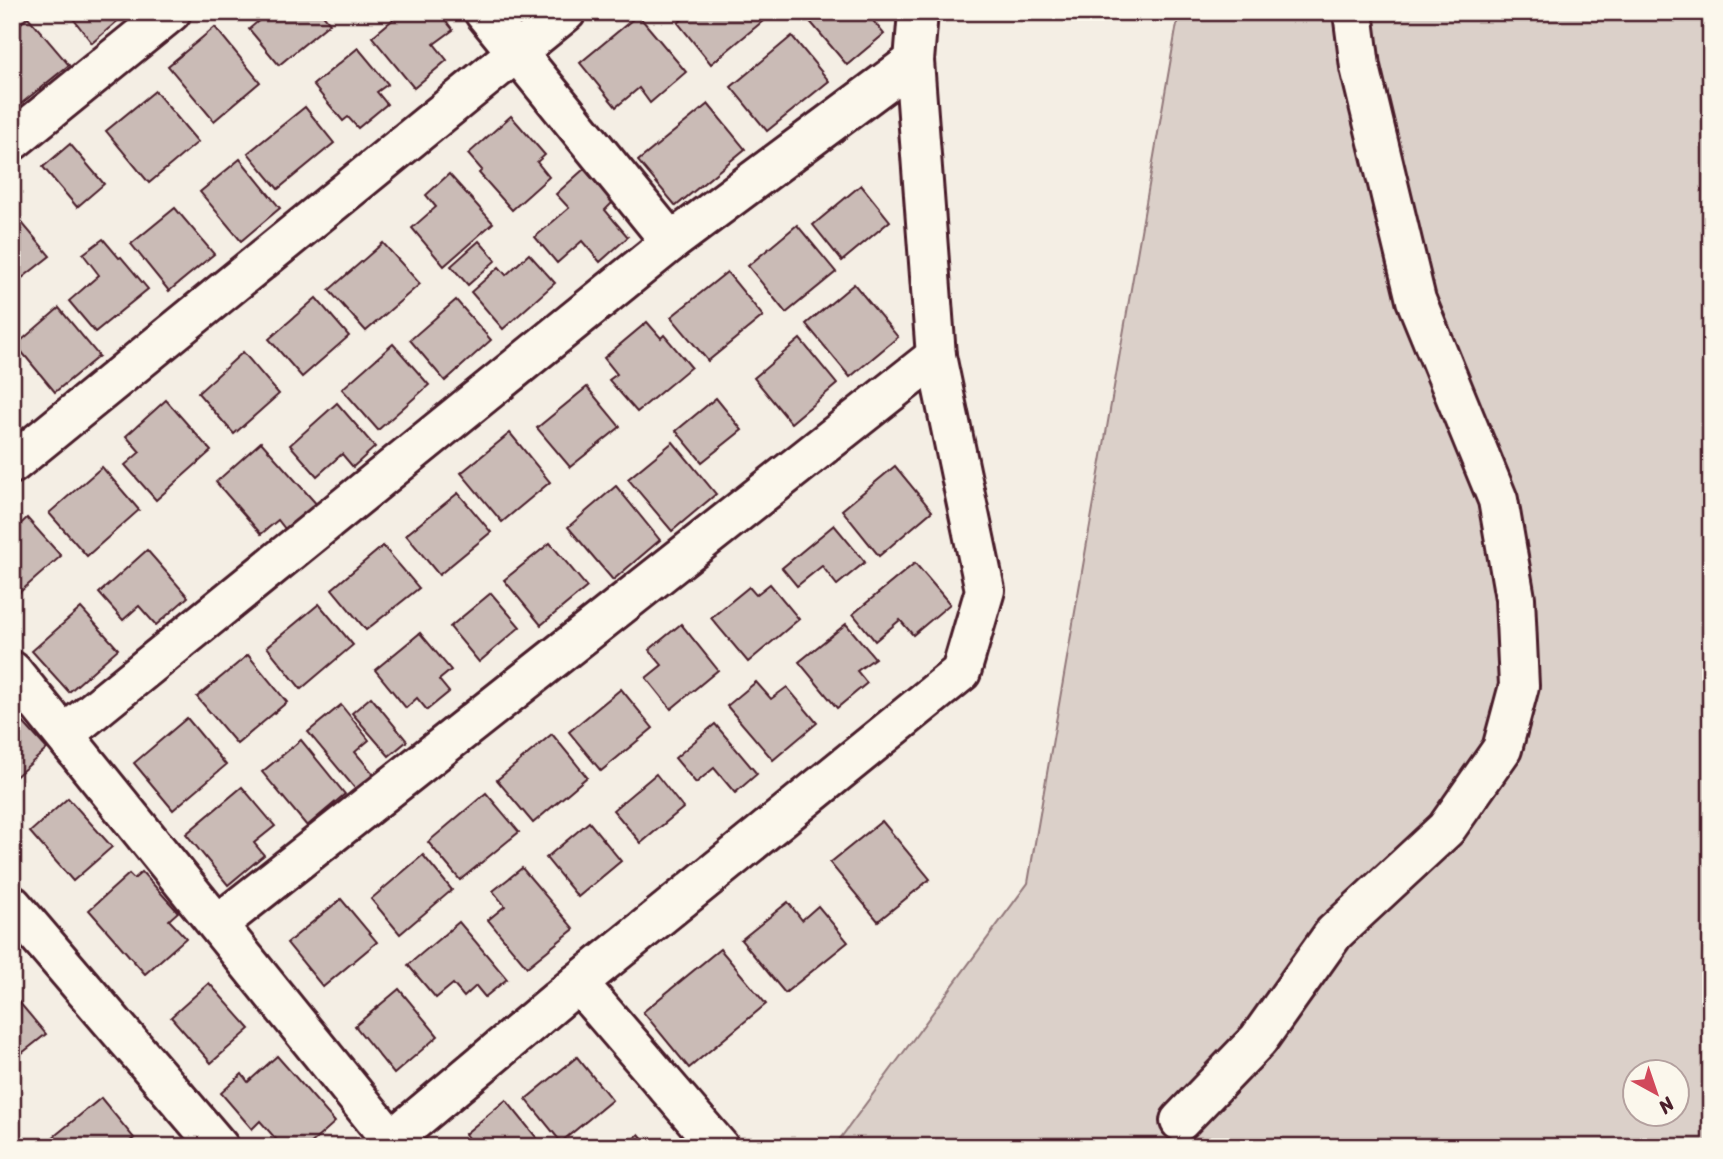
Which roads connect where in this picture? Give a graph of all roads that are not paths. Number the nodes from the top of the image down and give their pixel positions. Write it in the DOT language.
graph roads {
  1 [pos="171,12"];
  2 [pos="484,12"];
  3 [pos="566,12"];
  4 [pos="918,12"];
  5 [pos="1353,12"];
  6 [pos="517,51"];
  7 [pos="914,61"];
  8 [pos="12,141"];
  9 [pos="671,242"];
  10 [pos="936,356"];
  11 [pos="12,464"];
  12 [pos="12,671"];
  13 [pos="65,734"];
  14 [pos="12,905"];
  15 [pos="218,925"];
  16 [pos="578,983"];
  17 [pos="1180,1121"];
  18 [pos="391,1145"];
  19 [pos="219,1147"];
  20 [pos="719,1147"];
  1 -- 8 [label="street"];
  2 -- 6 [label="street"];
  3 -- 6 [label="street"];
  4 -- 7 [label="street"];
  5 -- 17 [label="street"];
  6 -- 9 [label="street"];
  6 -- 11 [label="street"];
  7 -- 9 [label="street"];
  7 -- 10 [label="street"];
  9 -- 13 [label="street"];
  10 -- 15 [label="street"];
  10 -- 16 [label="street"];
  12 -- 13 [label="street"];
  13 -- 15 [label="street"];
  14 -- 19 [label="street"];
  15 -- 18 [label="street"];
  16 -- 18 [label="street"];
  16 -- 20 [label="street"];
}
